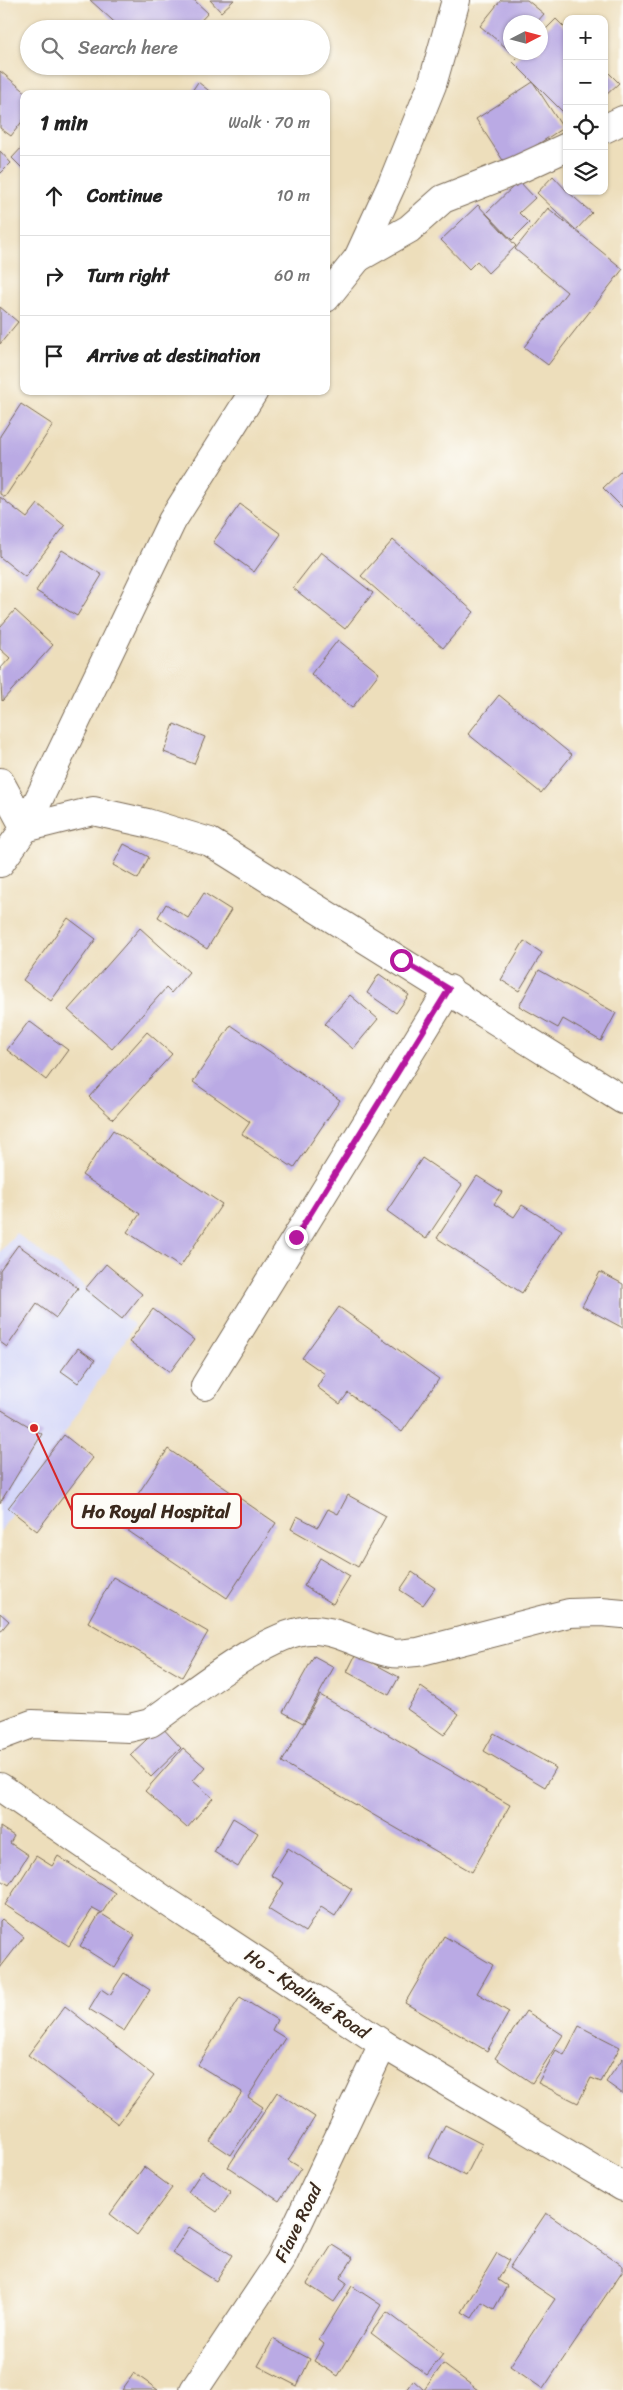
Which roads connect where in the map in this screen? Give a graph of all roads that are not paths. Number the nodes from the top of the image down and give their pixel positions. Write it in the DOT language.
graph roads {
  1 [pos="456,0"];
  2 [pos="623,120"];
  3 [pos="608,127"];
  4 [pos="563,149"];
  5 [pos="358,258"];
  6 [pos="330,293"];
  7 [pos="251,395"];
  8 [pos="0,782"];
  9 [pos="25,828"];
  10 [pos="0,863"];
  11 [pos="449,989"];
  12 [pos="623,1100"];
  13 [pos="205,1386"];
  14 [pos="623,1614"];
  15 [pos="0,1736"];
  16 [pos="0,1787"];
  17 [pos="383,2044"];
  18 [pos="623,2187"];
  19 [pos="194,2390"];
  1 -- 5 [label="street"];
  2 -- 3 [label="street"];
  4 -- 5 [label="street"];
  5 -- 6 [label="street"];
  7 -- 9 [label="street"];
  8 -- 9 [label="street"];
  9 -- 10 [label="street"];
  9 -- 11 [label="street"];
  11 -- 12 [label="street"];
  11 -- 13 [label="street"];
  14 -- 15 [label="street"];
  16 -- 17 [label="street, Ho - Kpalimé Road"];
  17 -- 18 [label="street, Ho - Kpalimé Road"];
  17 -- 19 [label="street, Fiave Road"];
}
